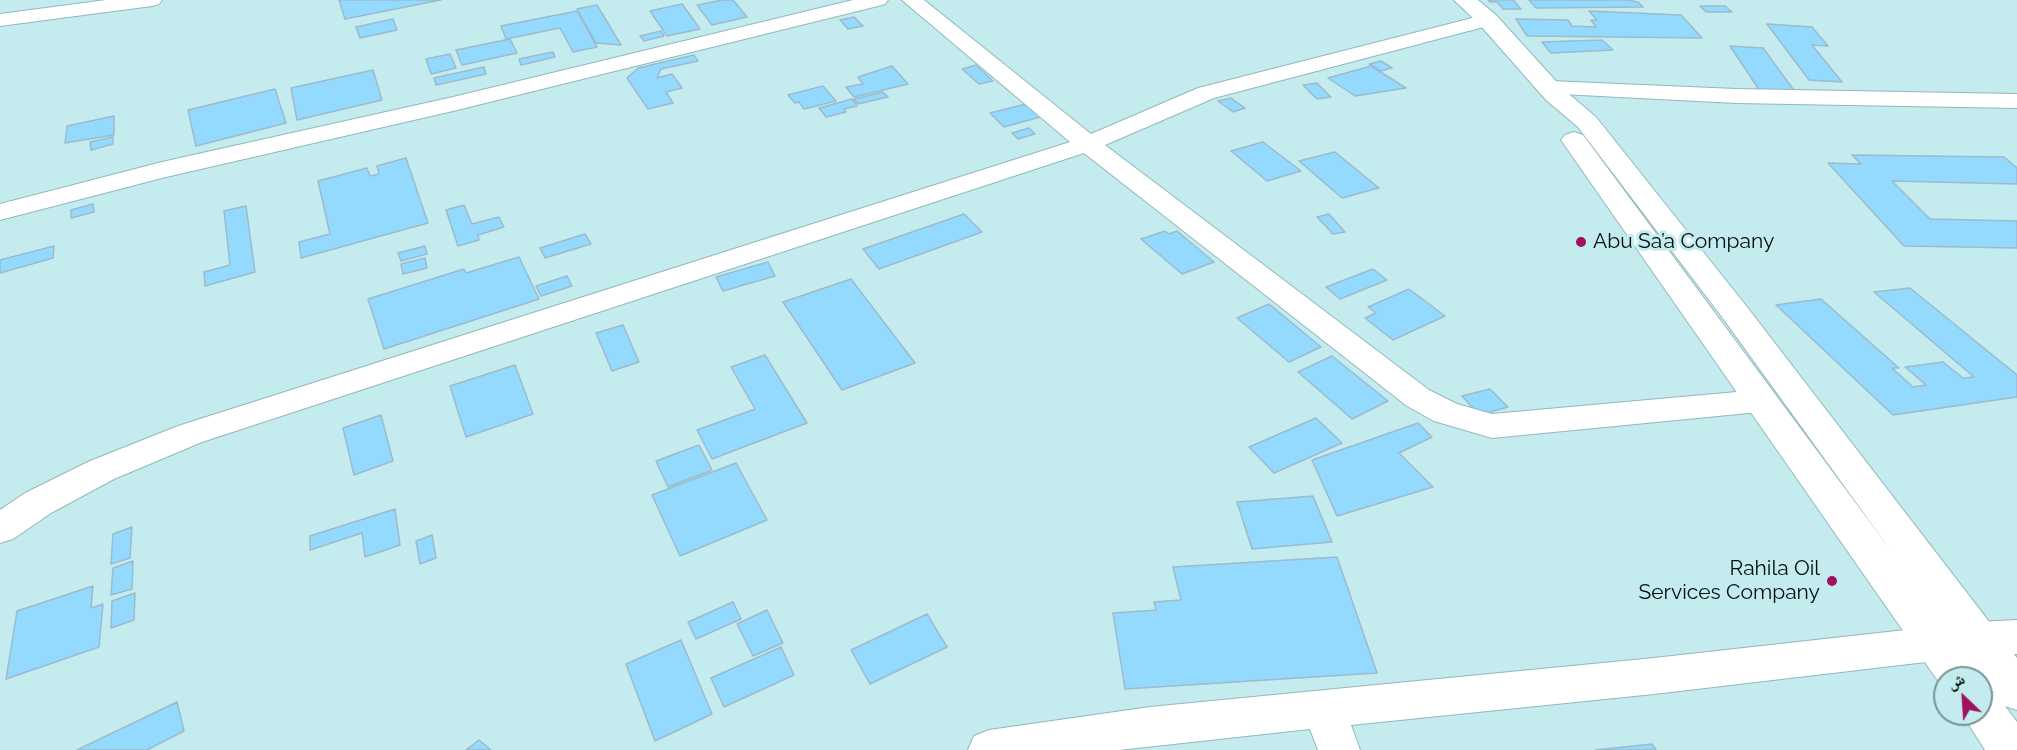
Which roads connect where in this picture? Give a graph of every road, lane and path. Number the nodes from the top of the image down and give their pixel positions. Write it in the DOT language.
graph roads {
  1 [pos="152,0"];
  2 [pos="878,0"];
  3 [pos="912,0"];
  4 [pos="1465,0"];
  5 [pos="0,20"];
  6 [pos="1488,20"];
  7 [pos="1552,91"];
  8 [pos="2017,101"];
  9 [pos="1088,144"];
  10 [pos="0,212"];
  11 [pos="1760,401"];
  12 [pos="0,529"];
  13 [pos="2017,637"];
  14 [pos="1977,639"];
  15 [pos="1935,644"];
  16 [pos="1951,666"];
  17 [pos="2017,691"];
  18 [pos="1324,708"];
  19 [pos="1993,725"];
  20 [pos="989,750"];
  21 [pos="1339,750"];
  22 [pos="2011,750"];
  1 -- 5 [label="street"];
  2 -- 10 [label="street"];
  3 -- 9 [label="street"];
  4 -- 6 [label="street"];
  6 -- 7 [label="street"];
  6 -- 9 [label="street"];
  7 -- 8 [label="street"];
  7 -- 11 [label="street"];
  7 -- 14 [label="street"];
  9 -- 11 [label="street"];
  9 -- 12 [label="street"];
  11 -- 15 [label="street"];
  13 -- 14 [label="street"];
  14 -- 15 [label="street"];
  14 -- 17 [label="street"];
  15 -- 16 [label="street"];
  15 -- 18 [label="street"];
  18 -- 20 [label="street"];
  18 -- 21 [label="street"];
  19 -- 22 [label="street"];
}
